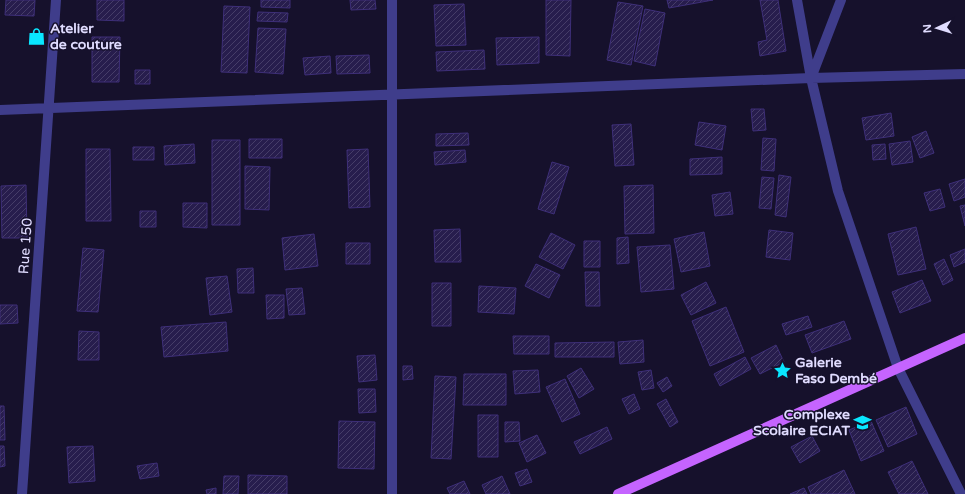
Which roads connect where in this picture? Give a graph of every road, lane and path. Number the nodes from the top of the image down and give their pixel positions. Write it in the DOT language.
graph roads {
  1 [pos="56,0"];
  2 [pos="392,0"];
  3 [pos="798,0"];
  4 [pos="841,0"];
  5 [pos="965,74"];
  6 [pos="811,78"];
  7 [pos="392,95"];
  8 [pos="49,108"];
  9 [pos="0,110"];
  10 [pos="965,338"];
  11 [pos="898,368"];
  12 [pos="22,494"];
  13 [pos="392,494"];
  14 [pos="618,494"];
  15 [pos="961,494"];
  1 -- 8 [label="street, Rue 150"];
  2 -- 7 [label="street"];
  3 -- 6 [label="street"];
  4 -- 6 [label="street"];
  5 -- 6 [label="street"];
  6 -- 7 [label="street"];
  6 -- 11 [label="street"];
  7 -- 8 [label="street"];
  7 -- 13 [label="street"];
  8 -- 9 [label="street"];
  8 -- 12 [label="street, Rue 150"];
  10 -- 11 [label="main road"];
  11 -- 14 [label="main road"];
  11 -- 15 [label="street"];
}
